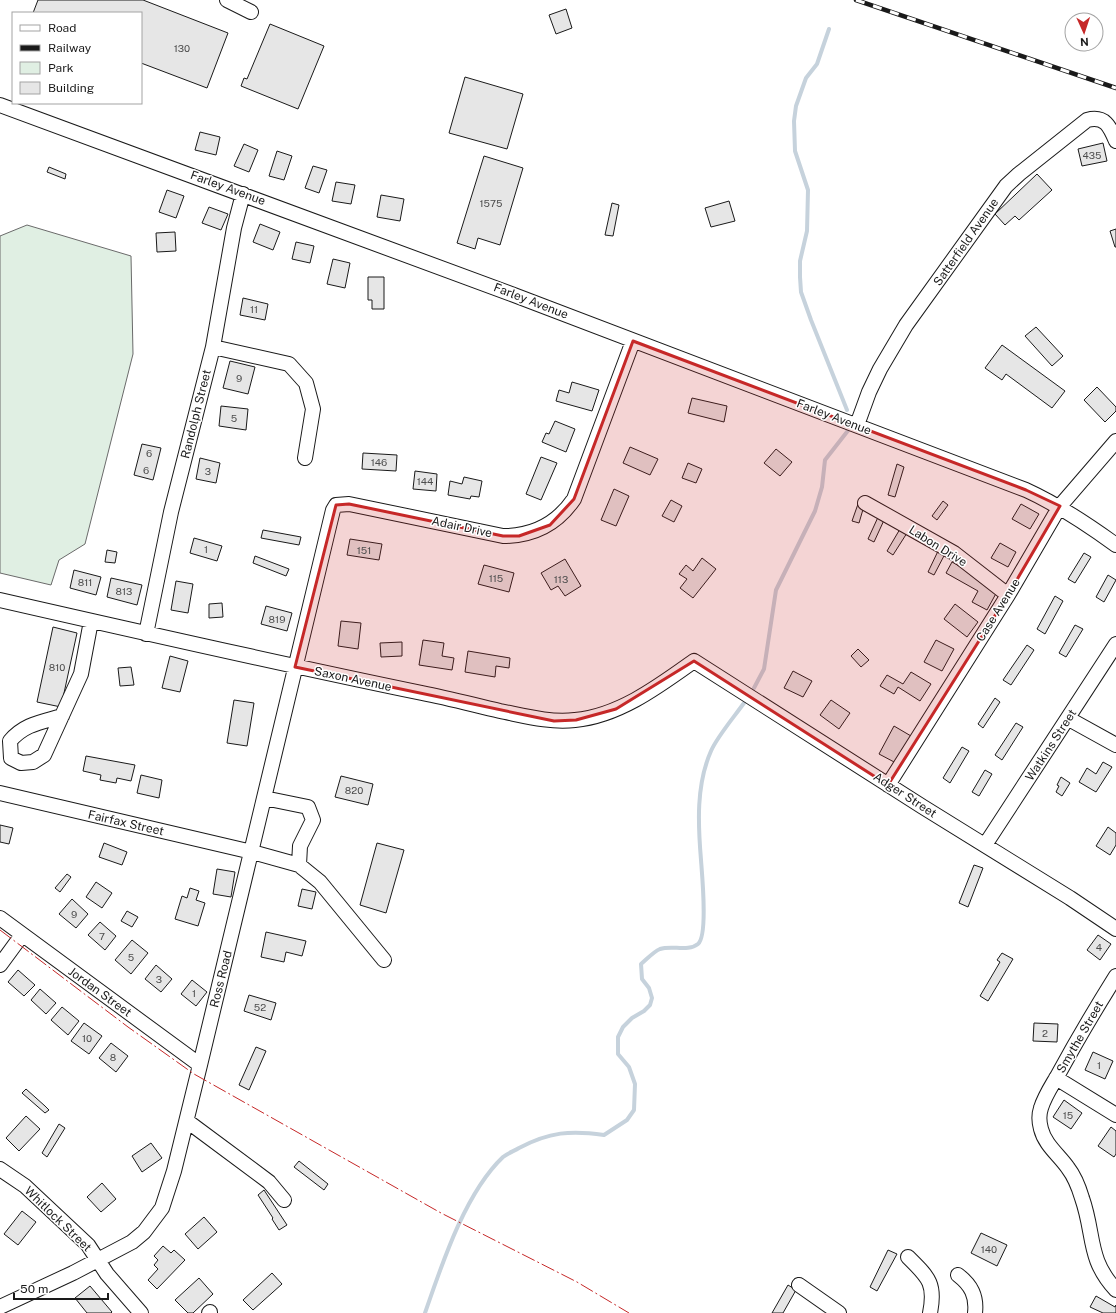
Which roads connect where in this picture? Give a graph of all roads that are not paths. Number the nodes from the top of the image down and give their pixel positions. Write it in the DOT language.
graph roads {
  1 [pos="227,0"];
  2 [pos="251,12"];
  3 [pos="0,105"];
  4 [pos="1116,141"];
  5 [pos="243,194"];
  6 [pos="633,341"];
  7 [pos="213,347"];
  8 [pos="857,426"];
  9 [pos="1116,442"];
  10 [pos="306,458"];
  11 [pos="865,503"];
  12 [pos="1060,506"];
  13 [pos="1116,545"];
  14 [pos="1008,595"];
  15 [pos="0,600"];
  16 [pos="91,621"];
  17 [pos="146,634"];
  18 [pos="1116,644"];
  19 [pos="694,661"];
  20 [pos="295,667"];
  21 [pos="62,716"];
  22 [pos="1069,719"];
  23 [pos="1116,745"];
  24 [pos="888,785"];
  25 [pos="0,793"];
  26 [pos="264,798"];
  27 [pos="985,845"];
  28 [pos="252,852"];
  29 [pos="299,865"];
  30 [pos="0,918"];
  31 [pos="1116,929"];
  32 [pos="22,935"];
  33 [pos="384,960"];
  34 [pos="0,965"];
  35 [pos="1116,976"];
  36 [pos="200,1065"];
  37 [pos="1056,1078"];
  38 [pos="1116,1115"];
  39 [pos="187,1121"];
  40 [pos="0,1169"];
  41 [pos="284,1200"];
  42 [pos="908,1258"];
  43 [pos="98,1260"];
  44 [pos="958,1275"];
  45 [pos="799,1285"];
  46 [pos="1116,1290"];
  47 [pos="0,1307"];
  48 [pos="141,1313"];
  49 [pos="839,1313"];
  50 [pos="930,1313"];
  51 [pos="975,1313"];
  1 -- 2 [label="street"];
  3 -- 5 [label="street, Farley Avenue"];
  4 -- 8 [label="street, Satterfield Avenue"];
  5 -- 6 [label="street, Farley Avenue"];
  5 -- 7 [label="street, Randolph Street"];
  6 -- 8 [label="street, Farley Avenue"];
  6 -- 20 [label="street, Adair Drive"];
  7 -- 10 [label="street"];
  7 -- 17 [label="street, Randolph Street"];
  8 -- 12 [label="street, Farley Avenue"];
  9 -- 12 [label="street, Case Avenue"];
  11 -- 14 [label="street, Labon Drive"];
  12 -- 13 [label="street, Farley Avenue"];
  12 -- 14 [label="street, Case Avenue"];
  14 -- 24 [label="street, Case Avenue"];
  15 -- 16 [label="street, Saxon Avenue"];
  16 -- 17 [label="street, Saxon Avenue"];
  16 -- 21 [label="street"];
  17 -- 20 [label="street, Saxon Avenue"];
  18 -- 22 [label="street, Watkins Street"];
  19 -- 20 [label="street, Saxon Avenue"];
  19 -- 24 [label="street, Adger Street"];
  20 -- 26 [label="street, Ross Road"];
  22 -- 23 [label="street"];
  22 -- 27 [label="street, Watkins Street"];
  24 -- 27 [label="street, Adger Street"];
  25 -- 28 [label="street, Fairfax Street"];
  26 -- 28 [label="street, Ross Road"];
  26 -- 29 [label="street"];
  27 -- 31 [label="street, Adger Street"];
  28 -- 29 [label="street, Fairfax Street"];
  28 -- 36 [label="street, Ross Road"];
  29 -- 33 [label="street"];
  30 -- 32 [label="street, Jordan Street"];
  32 -- 34 [label="street"];
  32 -- 36 [label="street, Jordan Street"];
  35 -- 37 [label="street, Smythe Street"];
  36 -- 39 [label="street, Ross Road"];
  37 -- 38 [label="street"];
  37 -- 46 [label="street, Smythe Street"];
  39 -- 41 [label="street"];
  39 -- 43 [label="street, Ross Road"];
  40 -- 43 [label="street, Whitlock Street"];
  42 -- 50 [label="street"];
  43 -- 47 [label="street, Ross Road"];
  43 -- 48 [label="street, Whitlock Street"];
  44 -- 51 [label="street"];
  45 -- 49 [label="street"];
}
